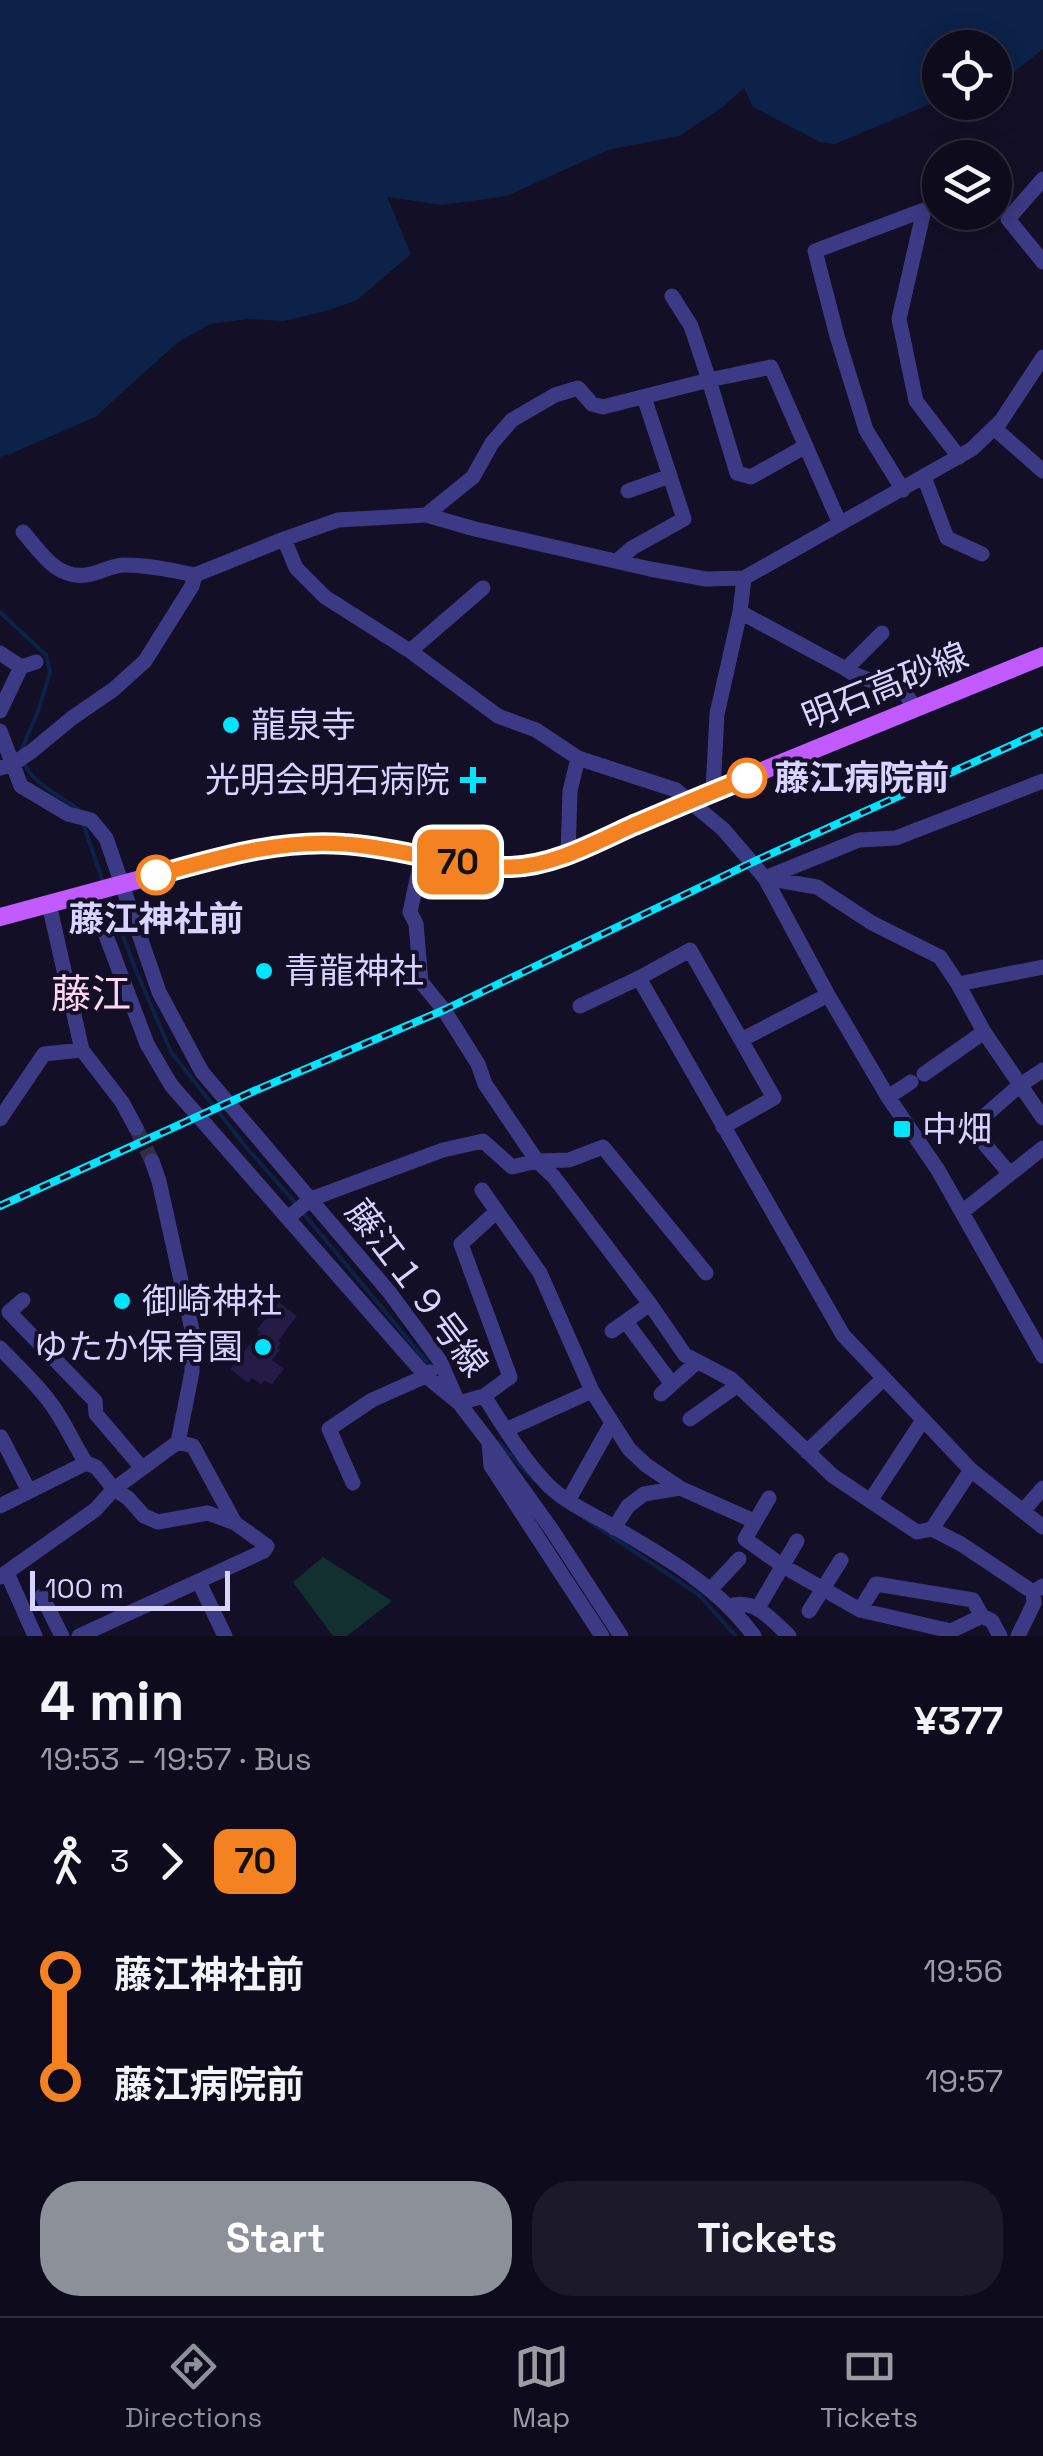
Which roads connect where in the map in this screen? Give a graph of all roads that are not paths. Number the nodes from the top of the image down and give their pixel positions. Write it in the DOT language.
graph roads {
  1 [pos="1043,179"];
  2 [pos="1043,260"];
  3 [pos="672,296"];
  4 [pos="1043,357"];
  5 [pos="709,380"];
  6 [pos="644,398"];
  7 [pos="994,428"];
  8 [pos="806,446"];
  9 [pos="959,457"];
  10 [pos="1043,471"];
  11 [pos="670,476"];
  12 [pos="924,477"];
  13 [pos="903,490"];
  14 [pos="628,491"];
  15 [pos="426,514"];
  16 [pos="840,524"];
  17 [pos="24,532"];
  18 [pos="284,539"];
  19 [pos="982,554"];
  20 [pos="617,561"];
  21 [pos="196,576"];
  22 [pos="744,578"];
  23 [pos="482,588"];
  24 [pos="740,612"];
  25 [pos="882,632"];
  26 [pos="410,651"];
  27 [pos="0,653"];
  28 [pos="1043,656"];
  29 [pos="846,670"];
  30 [pos="916,709"];
  31 [pos="0,710"];
  32 [pos="0,731"];
  33 [pos="578,758"];
  34 [pos="6,766"];
  35 [pos="1043,781"];
  36 [pos="714,792"];
  37 [pos="690,800"];
  38 [pos="568,855"];
  39 [pos="422,856"];
  40 [pos="765,878"];
  41 [pos="106,888"];
  42 [pos="49,904"];
  43 [pos="0,917"];
  44 [pos="1043,967"];
  45 [pos="400,968"];
  46 [pos="639,978"];
  47 [pos="421,982"];
  48 [pos="958,984"];
  49 [pos="828,995"];
  50 [pos="580,1006"];
  51 [pos="984,1032"];
  52 [pos="741,1040"];
  53 [pos="82,1050"];
  54 [pos="1043,1070"];
  55 [pos="1020,1085"];
  56 [pos="888,1097"];
  57 [pos="1043,1118"];
  58 [pos="0,1119"];
  59 [pos="723,1127"];
  60 [pos="136,1128"];
  61 [pos="1043,1148"];
  62 [pos="537,1160"];
  63 [pos="152,1161"];
  64 [pos="1010,1174"];
  65 [pos="482,1190"];
  66 [pos="311,1199"];
  67 [pos="497,1211"];
  68 [pos="962,1212"];
  69 [pos="289,1217"];
  70 [pos="706,1273"];
  71 [pos="23,1300"];
  72 [pos="650,1304"];
  73 [pos="0,1348"];
  74 [pos="1043,1356"];
  75 [pos="440,1361"];
  76 [pos="698,1362"];
  77 [pos="426,1376"];
  78 [pos="884,1378"];
  79 [pos="738,1386"];
  80 [pos="592,1390"];
  81 [pos="484,1396"];
  82 [pos="458,1404"];
  83 [pos="690,1420"];
  84 [pos="924,1420"];
  85 [pos="613,1424"];
  86 [pos="506,1430"];
  87 [pos="0,1437"];
  88 [pos="178,1442"];
  89 [pos="489,1442"];
  90 [pos="807,1452"];
  91 [pos="86,1463"];
  92 [pos="142,1468"];
  93 [pos="970,1470"];
  94 [pos="353,1482"];
  95 [pos="680,1488"];
  96 [pos="1043,1488"];
  97 [pos="114,1489"];
  98 [pos="29,1491"];
  99 [pos="768,1498"];
  100 [pos="568,1500"];
  101 [pos="870,1500"];
  102 [pos="0,1506"];
  103 [pos="1023,1511"];
  104 [pos="754,1522"];
  105 [pos="236,1523"];
  106 [pos="1043,1527"];
  107 [pos="614,1528"];
  108 [pos="932,1530"];
  109 [pos="797,1541"];
  110 [pos="738,1558"];
  111 [pos="841,1560"];
  112 [pos="783,1566"];
  113 [pos="4,1575"];
  114 [pos="199,1582"];
  115 [pos="823,1589"];
  116 [pos="1038,1589"];
  117 [pos="710,1590"];
  118 [pos="42,1596"];
  119 [pos="730,1606"];
  120 [pos="758,1608"];
  121 [pos="860,1610"];
  122 [pos="809,1611"];
  123 [pos="982,1616"];
  124 [pos="35,1636"];
  125 [pos="62,1636"];
  126 [pos="79,1636"];
  127 [pos="225,1636"];
  128 [pos="602,1636"];
  129 [pos="621,1636"];
  130 [pos="754,1636"];
  131 [pos="789,1636"];
  132 [pos="1000,1636"];
  133 [pos="1018,1636"];
  1 -- 2 [label="street"];
  3 -- 5 [label="street"];
  4 -- 7 [label="street"];
  5 -- 6 [label="street"];
  5 -- 8 [label="street"];
  5 -- 8 [label="street"];
  6 -- 11 [label="street"];
  6 -- 15 [label="street"];
  7 -- 9 [label="street"];
  7 -- 10 [label="street"];
  8 -- 16 [label="street"];
  9 -- 12 [label="street"];
  9 -- 13 [label="street"];
  11 -- 14 [label="street"];
  11 -- 20 [label="street"];
  12 -- 13 [label="street"];
  12 -- 19 [label="street"];
  13 -- 16 [label="street"];
  15 -- 18 [label="street"];
  15 -- 20 [label="street"];
  16 -- 22 [label="street"];
  17 -- 21 [label="street"];
  18 -- 21 [label="street"];
  18 -- 26 [label="street"];
  20 -- 22 [label="street"];
  21 -- 34 [label="street"];
  22 -- 24 [label="street"];
  23 -- 26 [label="street"];
  24 -- 29 [label="street"];
  24 -- 36 [label="street"];
  25 -- 29 [label="street"];
  26 -- 33 [label="street"];
  27 -- 31 [label="street"];
  28 -- 30 [label="main road, 明石高砂線"];
  29 -- 30 [label="street"];
  30 -- 36 [label="main road, 明石高砂線"];
  32 -- 34 [label="street"];
  33 -- 37 [label="street"];
  33 -- 38 [label="street"];
  34 -- 41 [label="street"];
  35 -- 40 [label="street"];
  36 -- 37 [label="main road, 明石高砂線"];
  37 -- 38 [label="main road, 明石高砂線"];
  37 -- 40 [label="street"];
  38 -- 39 [label="main road, 明石高砂線"];
  39 -- 41 [label="main road, 明石高砂線"];
  39 -- 47 [label="street"];
  40 -- 48 [label="street"];
  40 -- 49 [label="street"];
  41 -- 42 [label="main road, 明石高砂線"];
  41 -- 66 [label="street, 藤江１９号線"];
  41 -- 69 [label="street"];
  42 -- 43 [label="main road, 明石高砂線"];
  42 -- 53 [label="street"];
  44 -- 48 [label="street"];
  45 -- 47 [label="street"];
  46 -- 50 [label="street"];
  46 -- 52 [label="street"];
  46 -- 59 [label="street"];
  47 -- 62 [label="street"];
  48 -- 51 [label="street"];
  49 -- 52 [label="street"];
  49 -- 56 [label="street"];
  51 -- 55 [label="street"];
  51 -- 56 [label="street"];
  52 -- 59 [label="street"];
  53 -- 58 [label="street"];
  53 -- 60 [label="street"];
  54 -- 55 [label="street"];
  55 -- 57 [label="street"];
  55 -- 64 [label="street"];
  56 -- 68 [label="street"];
  59 -- 78 [label="street"];
  61 -- 64 [label="street"];
  62 -- 66 [label="street"];
  62 -- 70 [label="street"];
  62 -- 72 [label="street"];
  63 -- 88 [label="street"];
  64 -- 68 [label="street"];
  65 -- 67 [label="street"];
  66 -- 69 [label="street"];
  66 -- 75 [label="street, 藤江１９号線"];
  67 -- 80 [label="street"];
  67 -- 81 [label="street"];
  68 -- 74 [label="street"];
  69 -- 77 [label="street"];
  71 -- 92 [label="street"];
  72 -- 76 [label="street"];
  72 -- 76 [label="street"];
  73 -- 91 [label="street"];
  75 -- 77 [label="street"];
  75 -- 82 [label="street, 藤江１９号線"];
  76 -- 79 [label="street"];
  77 -- 82 [label="street"];
  77 -- 94 [label="street"];
  78 -- 84 [label="street"];
  78 -- 90 [label="street"];
  79 -- 83 [label="street"];
  79 -- 90 [label="street"];
  80 -- 85 [label="street"];
  80 -- 86 [label="street"];
  81 -- 82 [label="street, 藤江１９号線"];
  81 -- 86 [label="street, 藤江１９号線"];
  82 -- 89 [label="street"];
  84 -- 93 [label="street"];
  84 -- 101 [label="street"];
  85 -- 95 [label="street"];
  85 -- 100 [label="street"];
  86 -- 100 [label="street, 藤江１９号線"];
  87 -- 98 [label="street"];
  88 -- 92 [label="street"];
  88 -- 105 [label="street"];
  89 -- 128 [label="street"];
  89 -- 129 [label="street"];
  90 -- 101 [label="street"];
  91 -- 97 [label="street"];
  91 -- 98 [label="street"];
  92 -- 97 [label="street"];
  93 -- 103 [label="street"];
  93 -- 108 [label="street"];
  95 -- 104 [label="street"];
  95 -- 107 [label="street"];
  96 -- 103 [label="street"];
  97 -- 105 [label="street"];
  97 -- 113 [label="street"];
  98 -- 102 [label="street"];
  99 -- 104 [label="street"];
  100 -- 107 [label="street, 藤江１９号線"];
  101 -- 108 [label="street"];
  103 -- 106 [label="street"];
  104 -- 112 [label="street"];
  105 -- 114 [label="street"];
  107 -- 117 [label="street, 藤江１９号線"];
  108 -- 116 [label="street"];
  109 -- 112 [label="street"];
  110 -- 117 [label="street"];
  111 -- 115 [label="street"];
  112 -- 115 [label="street"];
  112 -- 120 [label="street"];
  113 -- 124 [label="street"];
  114 -- 126 [label="street"];
  114 -- 127 [label="street"];
  115 -- 121 [label="street"];
  115 -- 122 [label="street"];
  116 -- 133 [label="street"];
  117 -- 119 [label="street, 藤江１９号線"];
  118 -- 125 [label="street"];
  119 -- 120 [label="street"];
  119 -- 130 [label="street, 藤江１９号線"];
  120 -- 131 [label="street"];
  121 -- 123 [label="street"];
  121 -- 123 [label="street"];
  123 -- 132 [label="street"];
}
